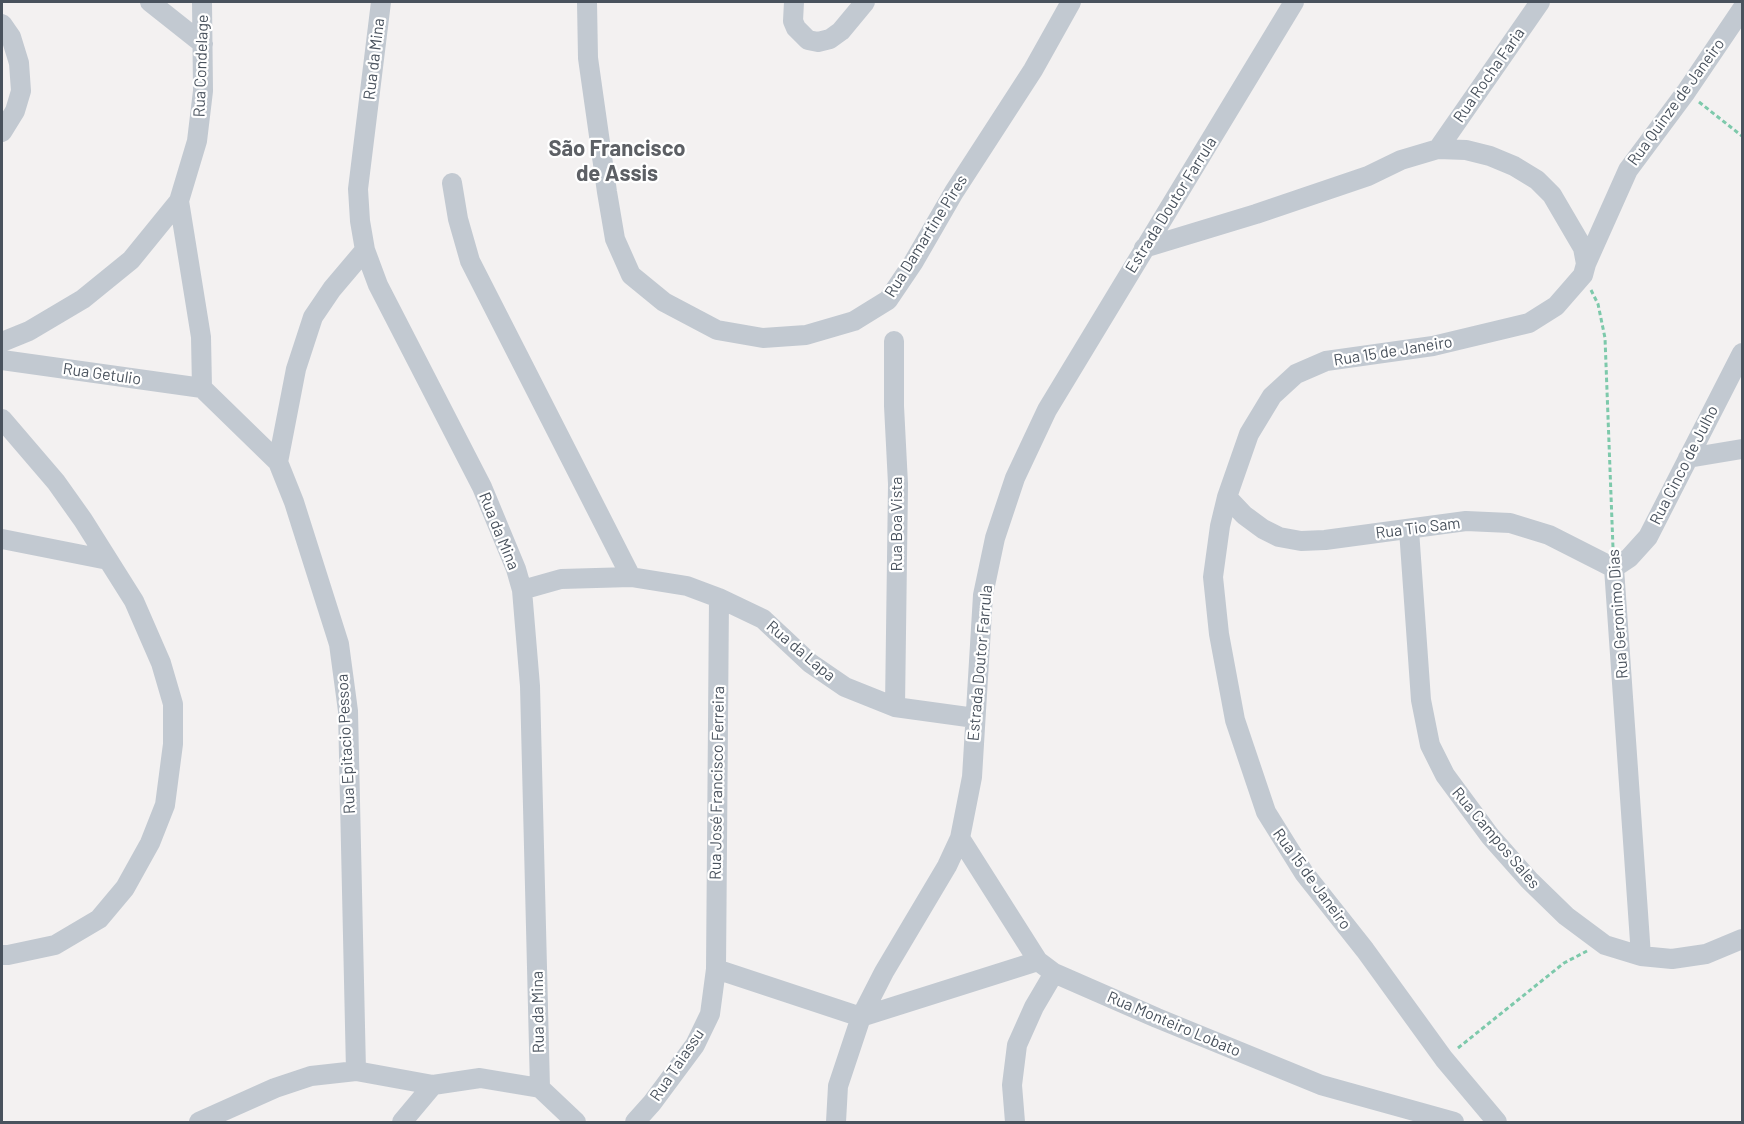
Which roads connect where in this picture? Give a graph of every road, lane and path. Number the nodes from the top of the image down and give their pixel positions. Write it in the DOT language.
graph roads {
  1 [pos="150,2"];
  2 [pos="202,2"];
  3 [pos="381,2"];
  4 [pos="587,2"];
  5 [pos="794,2"];
  6 [pos="865,2"];
  7 [pos="1071,2"];
  8 [pos="1294,2"];
  9 [pos="1540,2"];
  10 [pos="1743,9"];
  11 [pos="2,24"];
  12 [pos="203,44"];
  13 [pos="1686,92"];
  14 [pos="2,132"];
  15 [pos="1743,136"];
  16 [pos="1437,149"];
  17 [pos="453,183"];
  18 [pos="179,201"];
  19 [pos="1144,248"];
  20 [pos="365,250"];
  21 [pos="1585,270"];
  22 [pos="894,341"];
  23 [pos="2,342"];
  24 [pos="1743,352"];
  25 [pos="2,360"];
  26 [pos="202,388"];
  27 [pos="2,419"];
  28 [pos="1743,449"];
  29 [pos="1688,458"];
  30 [pos="279,462"];
  31 [pos="1227,497"];
  32 [pos="1409,530"];
  33 [pos="2,539"];
  34 [pos="108,560"];
  35 [pos="1614,568"];
  36 [pos="631,576"];
  37 [pos="522,590"];
  38 [pos="719,598"];
  39 [pos="895,707"];
  40 [pos="975,718"];
  41 [pos="960,838"];
  42 [pos="1743,939"];
  43 [pos="1605,945"];
  44 [pos="2,955"];
  45 [pos="1641,956"];
  46 [pos="1038,961"];
  47 [pos="716,969"];
  48 [pos="1054,973"];
  49 [pos="861,1017"];
  50 [pos="1444,1059"];
  51 [pos="356,1071"];
  52 [pos="434,1085"];
  53 [pos="540,1088"];
  54 [pos="199,1122"];
  55 [pos="402,1122"];
  56 [pos="576,1122"];
  57 [pos="635,1122"];
  58 [pos="836,1122"];
  59 [pos="1015,1122"];
  60 [pos="1454,1122"];
  61 [pos="1497,1122"];
  1 -- 12 [label="street"];
  2 -- 12 [label="street, Rua Condelage"];
  3 -- 20 [label="street, Rua da Mina"];
  4 -- 7 [label="street, Rua Damartine Pires"];
  5 -- 6 [label="street"];
  8 -- 19 [label="street, Estrada Doutor Farrula"];
  9 -- 16 [label="street, Rua Rocha Faria"];
  10 -- 13 [label="street, Rua Quinze de Janeiro"];
  11 -- 14 [label="street"];
  12 -- 18 [label="street, Rua Condelage"];
  13 -- 15 [label="path"];
  13 -- 21 [label="street, Rua Quinze de Janeiro"];
  16 -- 19 [label="street"];
  16 -- 21 [label="street"];
  17 -- 36 [label="street"];
  18 -- 23 [label="street, Rua Condelage"];
  18 -- 26 [label="street, Rua Condelage"];
  19 -- 40 [label="street, Estrada Doutor Farrula"];
  20 -- 30 [label="street"];
  20 -- 37 [label="street, Rua da Mina"];
  21 -- 31 [label="street, Rua 15 de Janeiro"];
  21 -- 35 [label="path, Rua Geronimo Dias"];
  22 -- 39 [label="street, Rua Boa Vista"];
  24 -- 29 [label="street, Rua Cinco de Julho"];
  25 -- 26 [label="street, Rua Getulio"];
  26 -- 30 [label="street, Rua Epitacio Pessoa"];
  27 -- 34 [label="street"];
  28 -- 29 [label="street"];
  29 -- 35 [label="street, Rua Cinco de Julho"];
  30 -- 51 [label="street, Rua Epitacio Pessoa"];
  31 -- 32 [label="street, Rua Tio Sam"];
  31 -- 50 [label="street, Rua 15 de Janeiro"];
  32 -- 35 [label="street, Rua Tio Sam"];
  32 -- 43 [label="street, Rua Campos Sales"];
  33 -- 34 [label="street"];
  34 -- 44 [label="street"];
  35 -- 45 [label="street, Rua Geronimo Dias"];
  36 -- 37 [label="street, Rua da Lapa"];
  36 -- 38 [label="street, Rua da Lapa"];
  37 -- 53 [label="street, Rua da Mina"];
  38 -- 39 [label="street, Rua da Lapa"];
  38 -- 47 [label="street, Rua José Francisco Ferreira"];
  39 -- 40 [label="street, Rua da Lapa"];
  40 -- 41 [label="street, Estrada Doutor Farrula"];
  41 -- 46 [label="street, Rua Monteiro Lobato"];
  41 -- 49 [label="street, Estrada Doutor Farrula"];
  42 -- 45 [label="street, Rua Campos Sales"];
  43 -- 45 [label="street, Rua Campos Sales"];
  43 -- 50 [label="path"];
  46 -- 48 [label="street, Rua Monteiro Lobato"];
  46 -- 49 [label="street"];
  47 -- 49 [label="street"];
  47 -- 57 [label="street, Rua Taiassu"];
  48 -- 59 [label="street"];
  48 -- 60 [label="street, Rua Monteiro Lobato"];
  49 -- 58 [label="street, Estrada Doutor Farrula"];
  50 -- 61 [label="street, Rua 15 de Janeiro"];
  51 -- 52 [label="street"];
  51 -- 54 [label="street"];
  52 -- 53 [label="street"];
  52 -- 55 [label="street"];
  53 -- 56 [label="street"];
}
